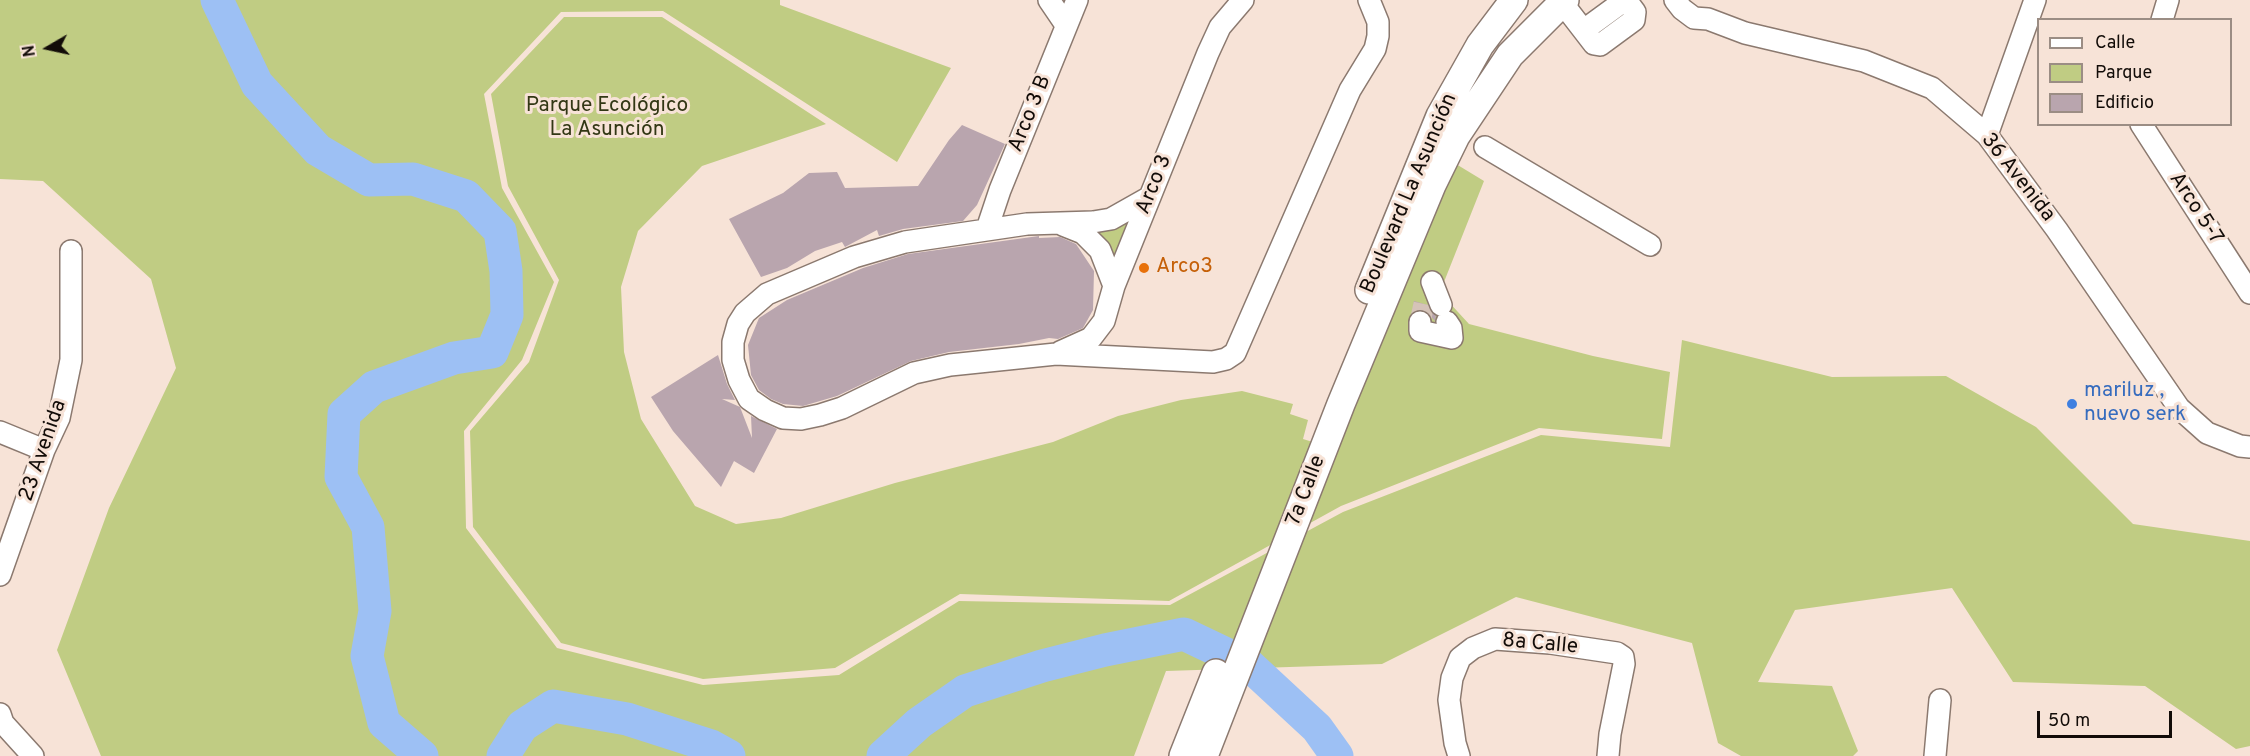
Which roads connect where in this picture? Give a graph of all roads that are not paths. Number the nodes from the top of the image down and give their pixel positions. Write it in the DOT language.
graph roads {
  1 [pos="1049,0"];
  2 [pos="1077,0"];
  3 [pos="1243,0"];
  4 [pos="1370,0"];
  5 [pos="1625,0"];
  6 [pos="1675,0"];
  7 [pos="1690,0"];
  8 [pos="2035,0"];
  9 [pos="2168,0"];
  10 [pos="1563,1"];
  11 [pos="1512,2"];
  12 [pos="2163,18"];
  13 [pos="1708,19"];
  14 [pos="1066,25"];
  15 [pos="1510,55"];
  16 [pos="2142,126"];
  17 [pos="1987,135"];
  18 [pos="1485,147"];
  19 [pos="1150,197"];
  20 [pos="1059,223"];
  21 [pos="1415,228"];
  22 [pos="987,230"];
  23 [pos="1650,245"];
  24 [pos="71,251"];
  25 [pos="1432,282"];
  26 [pos="1114,286"];
  27 [pos="2250,293"];
  28 [pos="1104,321"];
  29 [pos="1420,322"];
  30 [pos="1056,354"];
  31 [pos="1130,358"];
  32 [pos="1333,401"];
  33 [pos="0,432"];
  34 [pos="2250,447"];
  35 [pos="44,450"];
  36 [pos="0,575"];
  37 [pos="1940,700"];
  38 [pos="0,714"];
  39 [pos="33,756"];
  40 [pos="1183,756"];
  41 [pos="1204,756"];
  42 [pos="1459,756"];
  43 [pos="1608,756"];
  44 [pos="1935,756"];
  1 -- 14 [label="street"];
  2 -- 14 [label="street, Arco 3 B"];
  3 -- 19 [label="street, Arco 3"];
  4 -- 31 [label="street"];
  5 -- 10 [label="street"];
  6 -- 13 [label="street, 36 Avenida"];
  7 -- 13 [label="street"];
  8 -- 17 [label="street"];
  9 -- 12 [label="street"];
  10 -- 15 [label="main road, Boulevard La Asunción"];
  11 -- 15 [label="main road"];
  11 -- 32 [label="main road, Boulevard La Asunción"];
  13 -- 17 [label="street, 36 Avenida"];
  14 -- 22 [label="street, Arco 3 B"];
  15 -- 21 [label="main road, Boulevard La Asunción"];
  16 -- 27 [label="street, Arco 5-7"];
  17 -- 34 [label="street, 36 Avenida"];
  18 -- 23 [label="street"];
  19 -- 20 [label="street"];
  19 -- 26 [label="street, Arco 3"];
  20 -- 22 [label="street"];
  20 -- 26 [label="street"];
  21 -- 32 [label="main road, 7a Calle"];
  22 -- 30 [label="street"];
  24 -- 35 [label="street, 23 Avenida"];
  25 -- 29 [label="street"];
  26 -- 28 [label="street, Arco 3"];
  28 -- 30 [label="street, Arco 3"];
  28 -- 31 [label="street"];
  30 -- 31 [label="street"];
  32 -- 40 [label="main road, 7a Calle"];
  32 -- 41 [label="main road, 7a Calle"];
  33 -- 35 [label="street"];
  35 -- 36 [label="street, 23 Avenida"];
  37 -- 44 [label="street"];
  38 -- 39 [label="street"];
  42 -- 43 [label="street, 8a Calle"];
}
